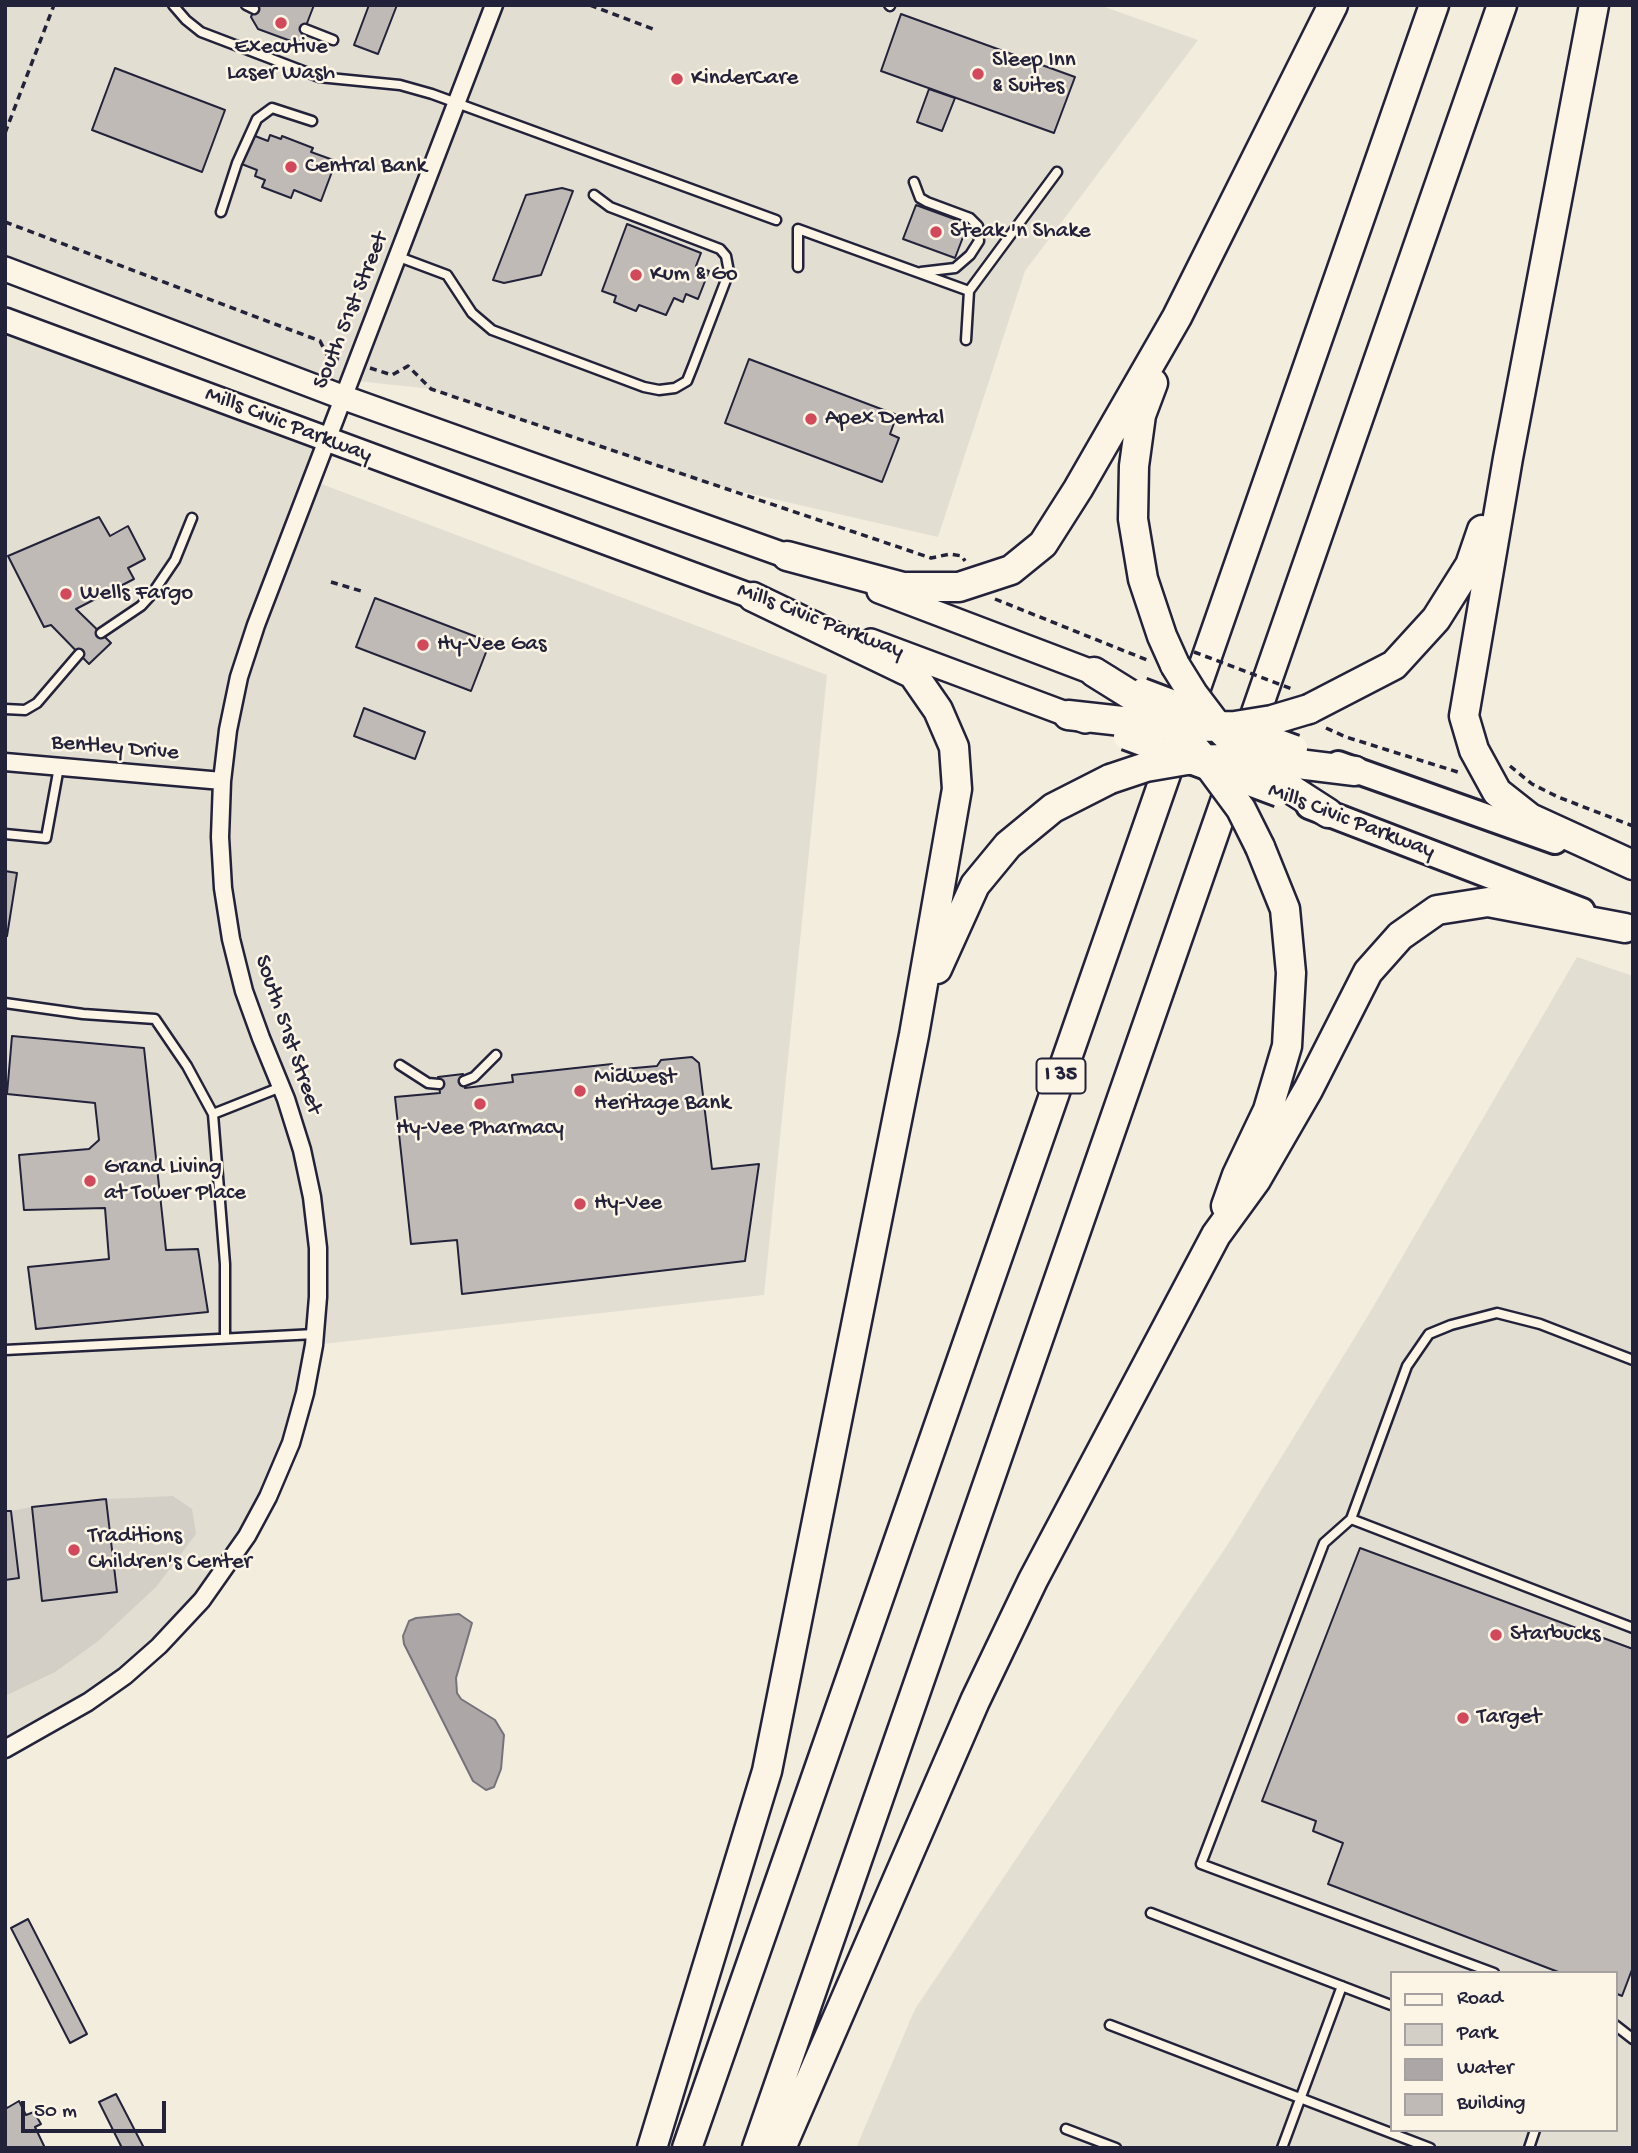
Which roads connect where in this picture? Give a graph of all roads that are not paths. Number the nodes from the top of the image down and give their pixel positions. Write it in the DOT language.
graph roads {
  1 [pos="173,5"];
  2 [pos="494,5"];
  3 [pos="1333,5"];
  4 [pos="1434,5"];
  5 [pos="1502,5"];
  6 [pos="1594,5"];
  7 [pos="305,29"];
  8 [pos="333,40"];
  9 [pos="456,103"];
  10 [pos="312,121"];
  11 [pos="1057,172"];
  12 [pos="914,182"];
  13 [pos="594,195"];
  14 [pos="221,212"];
  15 [pos="776,220"];
  16 [pos="399,257"];
  17 [pos="798,267"];
  18 [pos="5,270"];
  19 [pos="918,272"];
  20 [pos="969,291"];
  21 [pos="1177,317"];
  22 [pos="5,320"];
  23 [pos="966,340"];
  24 [pos="342,397"];
  25 [pos="326,440"];
  26 [pos="1508,458"];
  27 [pos="192,518"];
  28 [pos="787,556"];
  29 [pos="753,597"];
  30 [pos="101,633"];
  31 [pos="79,654"];
  32 [pos="1094,672"];
  33 [pos="5,709"];
  34 [pos="1135,712"];
  35 [pos="1068,715"];
  36 [pos="1221,723"];
  37 [pos="1169,724"];
  38 [pos="5,762"];
  39 [pos="1254,762"];
  40 [pos="1201,763"];
  41 [pos="59,767"];
  42 [pos="1355,771"];
  43 [pos="1287,772"];
  44 [pos="222,780"];
  45 [pos="1328,813"];
  46 [pos="5,834"];
  47 [pos="1633,867"];
  48 [pos="1629,930"];
  49 [pos="5,1003"];
  50 [pos="914,1035"];
  51 [pos="496,1055"];
  52 [pos="400,1065"];
  53 [pos="464,1081"];
  54 [pos="439,1084"];
  55 [pos="281,1087"];
  56 [pos="213,1114"];
  57 [pos="1216,1235"];
  58 [pos="315,1334"];
  59 [pos="225,1337"];
  60 [pos="5,1350"];
  61 [pos="1633,1360"];
  62 [pos="1351,1519"];
  63 [pos="1633,1628"];
  64 [pos="5,1749"];
  65 [pos="1151,1913"];
  66 [pos="1489,1971"];
  67 [pos="1342,1986"];
  68 [pos="1390,2005"];
  69 [pos="1110,2025"];
  70 [pos="1617,2027"];
  71 [pos="1633,2039"];
  72 [pos="1300,2098"];
  73 [pos="1066,2129"];
  74 [pos="652,2148"];
  75 [pos="687,2148"];
  76 [pos="757,2148"];
  77 [pos="780,2148"];
  78 [pos="1116,2148"];
  79 [pos="1282,2148"];
  80 [pos="1430,2148"];
  1 -- 9 [label="lane"];
  2 -- 9 [label="street, South 51st Street"];
  3 -- 21 [label="highway"];
  4 -- 75 [label="highway, I 35"];
  5 -- 76 [label="highway"];
  6 -- 26 [label="highway"];
  7 -- 8 [label="lane"];
  9 -- 15 [label="lane"];
  9 -- 16 [label="street, South 51st Street"];
  10 -- 14 [label="lane"];
  11 -- 20 [label="lane"];
  12 -- 19 [label="lane"];
  13 -- 16 [label="lane"];
  16 -- 24 [label="street, South 51st Street"];
  17 -- 19 [label="lane"];
  18 -- 24 [label="main road, Mills Civic Parkway"];
  19 -- 20 [label="lane"];
  20 -- 23 [label="lane"];
  21 -- 28 [label="highway"];
  21 -- 36 [label="highway, bridge"];
  22 -- 25 [label="main road, Mills Civic Parkway"];
  24 -- 25 [label="street, South 51st Street"];
  24 -- 28 [label="main road, Mills Civic Parkway"];
  25 -- 29 [label="main road, Mills Civic Parkway"];
  25 -- 44 [label="street, South 51st Street"];
  26 -- 36 [label="highway, bridge"];
  26 -- 47 [label="highway"];
  27 -- 30 [label="lane"];
  28 -- 32 [label="main road, Mills Civic Parkway"];
  29 -- 35 [label="main road, Mills Civic Parkway"];
  29 -- 50 [label="highway"];
  31 -- 33 [label="lane"];
  32 -- 34 [label="highway"];
  34 -- 35 [label="highway"];
  34 -- 36 [label="main road, bridge"];
  34 -- 37 [label="highway, bridge"];
  34 -- 40 [label="main road, Mills Civic Parkway, bridge"];
  36 -- 37 [label="highway, bridge"];
  36 -- 39 [label="highway, bridge"];
  36 -- 43 [label="main road, bridge"];
  37 -- 40 [label="highway, bridge"];
  38 -- 41 [label="street, Bentley Drive"];
  39 -- 40 [label="highway, bridge"];
  39 -- 43 [label="highway, bridge"];
  40 -- 43 [label="main road, Mills Civic Parkway, bridge"];
  40 -- 50 [label="highway, bridge"];
  40 -- 57 [label="highway, bridge"];
  41 -- 44 [label="street, Bentley Drive"];
  41 -- 46 [label="lane"];
  42 -- 43 [label="highway"];
  42 -- 47 [label="main road"];
  43 -- 45 [label="highway"];
  44 -- 55 [label="street, South 51st Street"];
  45 -- 48 [label="main road, Mills Civic Parkway"];
  48 -- 57 [label="highway"];
  49 -- 56 [label="lane"];
  50 -- 74 [label="highway"];
  51 -- 53 [label="lane"];
  52 -- 54 [label="lane"];
  55 -- 56 [label="lane"];
  55 -- 58 [label="street, South 51st Street"];
  56 -- 59 [label="lane"];
  57 -- 77 [label="highway"];
  58 -- 59 [label="lane"];
  58 -- 64 [label="street, South 51st Street"];
  59 -- 60 [label="lane"];
  61 -- 62 [label="lane"];
  62 -- 63 [label="lane"];
  62 -- 66 [label="lane"];
  65 -- 67 [label="lane"];
  67 -- 68 [label="lane"];
  67 -- 72 [label="lane"];
  69 -- 72 [label="lane"];
  70 -- 71 [label="lane"];
  72 -- 79 [label="lane"];
  72 -- 80 [label="lane"];
  73 -- 78 [label="lane"];
}
